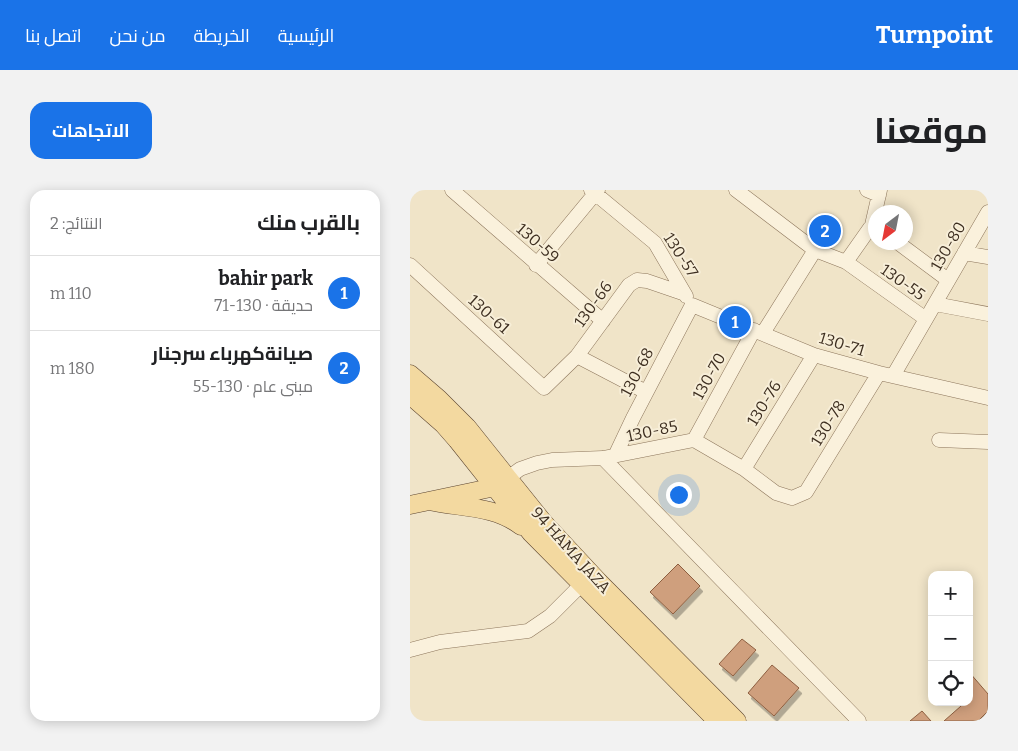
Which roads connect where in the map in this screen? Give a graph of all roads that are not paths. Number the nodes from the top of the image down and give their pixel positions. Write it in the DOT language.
graph roads {
  1 [pos="452,190"];
  2 [pos="736,190"];
  3 [pos="594,191"];
  4 [pos="875,192"];
  5 [pos="875,205"];
  6 [pos="988,212"];
  7 [pos="868,234"];
  8 [pos="815,250"];
  9 [pos="907,250"];
  10 [pos="964,253"];
  11 [pos="988,257"];
  12 [pos="846,262"];
  13 [pos="410,265"];
  14 [pos="536,265"];
  15 [pos="948,280"];
  16 [pos="688,299"];
  17 [pos="935,304"];
  18 [pos="988,314"];
  19 [pos="926,319"];
  20 [pos="602,321"];
  21 [pos="759,331"];
  22 [pos="814,354"];
  23 [pos="576,356"];
  24 [pos="410,374"];
  25 [pos="886,375"];
  26 [pos="544,388"];
  27 [pos="646,392"];
  28 [pos="410,395"];
  29 [pos="988,398"];
  30 [pos="694,440"];
  31 [pos="939,440"];
  32 [pos="988,442"];
  33 [pos="609,457"];
  34 [pos="744,469"];
  35 [pos="502,482"];
  36 [pos="806,492"];
  37 [pos="429,501"];
  38 [pos="410,505"];
  39 [pos="531,533"];
  40 [pos="581,585"];
  41 [pos="410,650"];
  42 [pos="717,721"];
  43 [pos="737,721"];
  44 [pos="859,721"];
  1 -- 14 [label="street, 130-59"];
  2 -- 8 [label="street, 130-55"];
  3 -- 14 [label="street"];
  3 -- 16 [label="street, 130-57"];
  4 -- 5 [label="street"];
  6 -- 10 [label="street, 130-80"];
  7 -- 12 [label="street"];
  8 -- 12 [label="street, 130-55"];
  8 -- 21 [label="street, 130-70"];
  9 -- 15 [label="street"];
  10 -- 11 [label="street"];
  10 -- 15 [label="street, 130-80"];
  12 -- 19 [label="street, 130-55"];
  13 -- 26 [label="street, 130-61"];
  14 -- 20 [label="street, 130-59"];
  15 -- 17 [label="street, 130-80"];
  16 -- 20 [label="street, 130-66"];
  16 -- 21 [label="street, 130-71"];
  16 -- 27 [label="street, 130-68"];
  17 -- 18 [label="street"];
  17 -- 19 [label="street, 130-80"];
  19 -- 25 [label="street, 130-80"];
  20 -- 23 [label="street, 130-66"];
  21 -- 22 [label="street, 130-71"];
  21 -- 30 [label="street, 130-70"];
  22 -- 25 [label="street, 130-71"];
  22 -- 34 [label="street, 130-76"];
  23 -- 26 [label="street, 130-66"];
  23 -- 27 [label="street"];
  24 -- 35 [label="main road, 94 HAMA JAZA"];
  25 -- 29 [label="street, 130-71"];
  25 -- 36 [label="street, 130-78"];
  27 -- 33 [label="street, 130-68"];
  28 -- 35 [label="main road, 94 HAMA JAZA"];
  30 -- 33 [label="street, 130-85"];
  30 -- 34 [label="street, 130-85"];
  31 -- 32 [label="street"];
  33 -- 35 [label="street, 130-85"];
  33 -- 44 [label="street"];
  34 -- 36 [label="street, 130-85"];
  35 -- 37 [label="main road"];
  35 -- 39 [label="main road, 94 HAMA JAZA"];
  35 -- 43 [label="main road, 94 HAMA JAZA"];
  37 -- 38 [label="main road"];
  37 -- 39 [label="main road"];
  39 -- 40 [label="main road, 94 HAMA JAZA"];
  40 -- 41 [label="street"];
  40 -- 42 [label="main road, 94 HAMA JAZA"];
}
